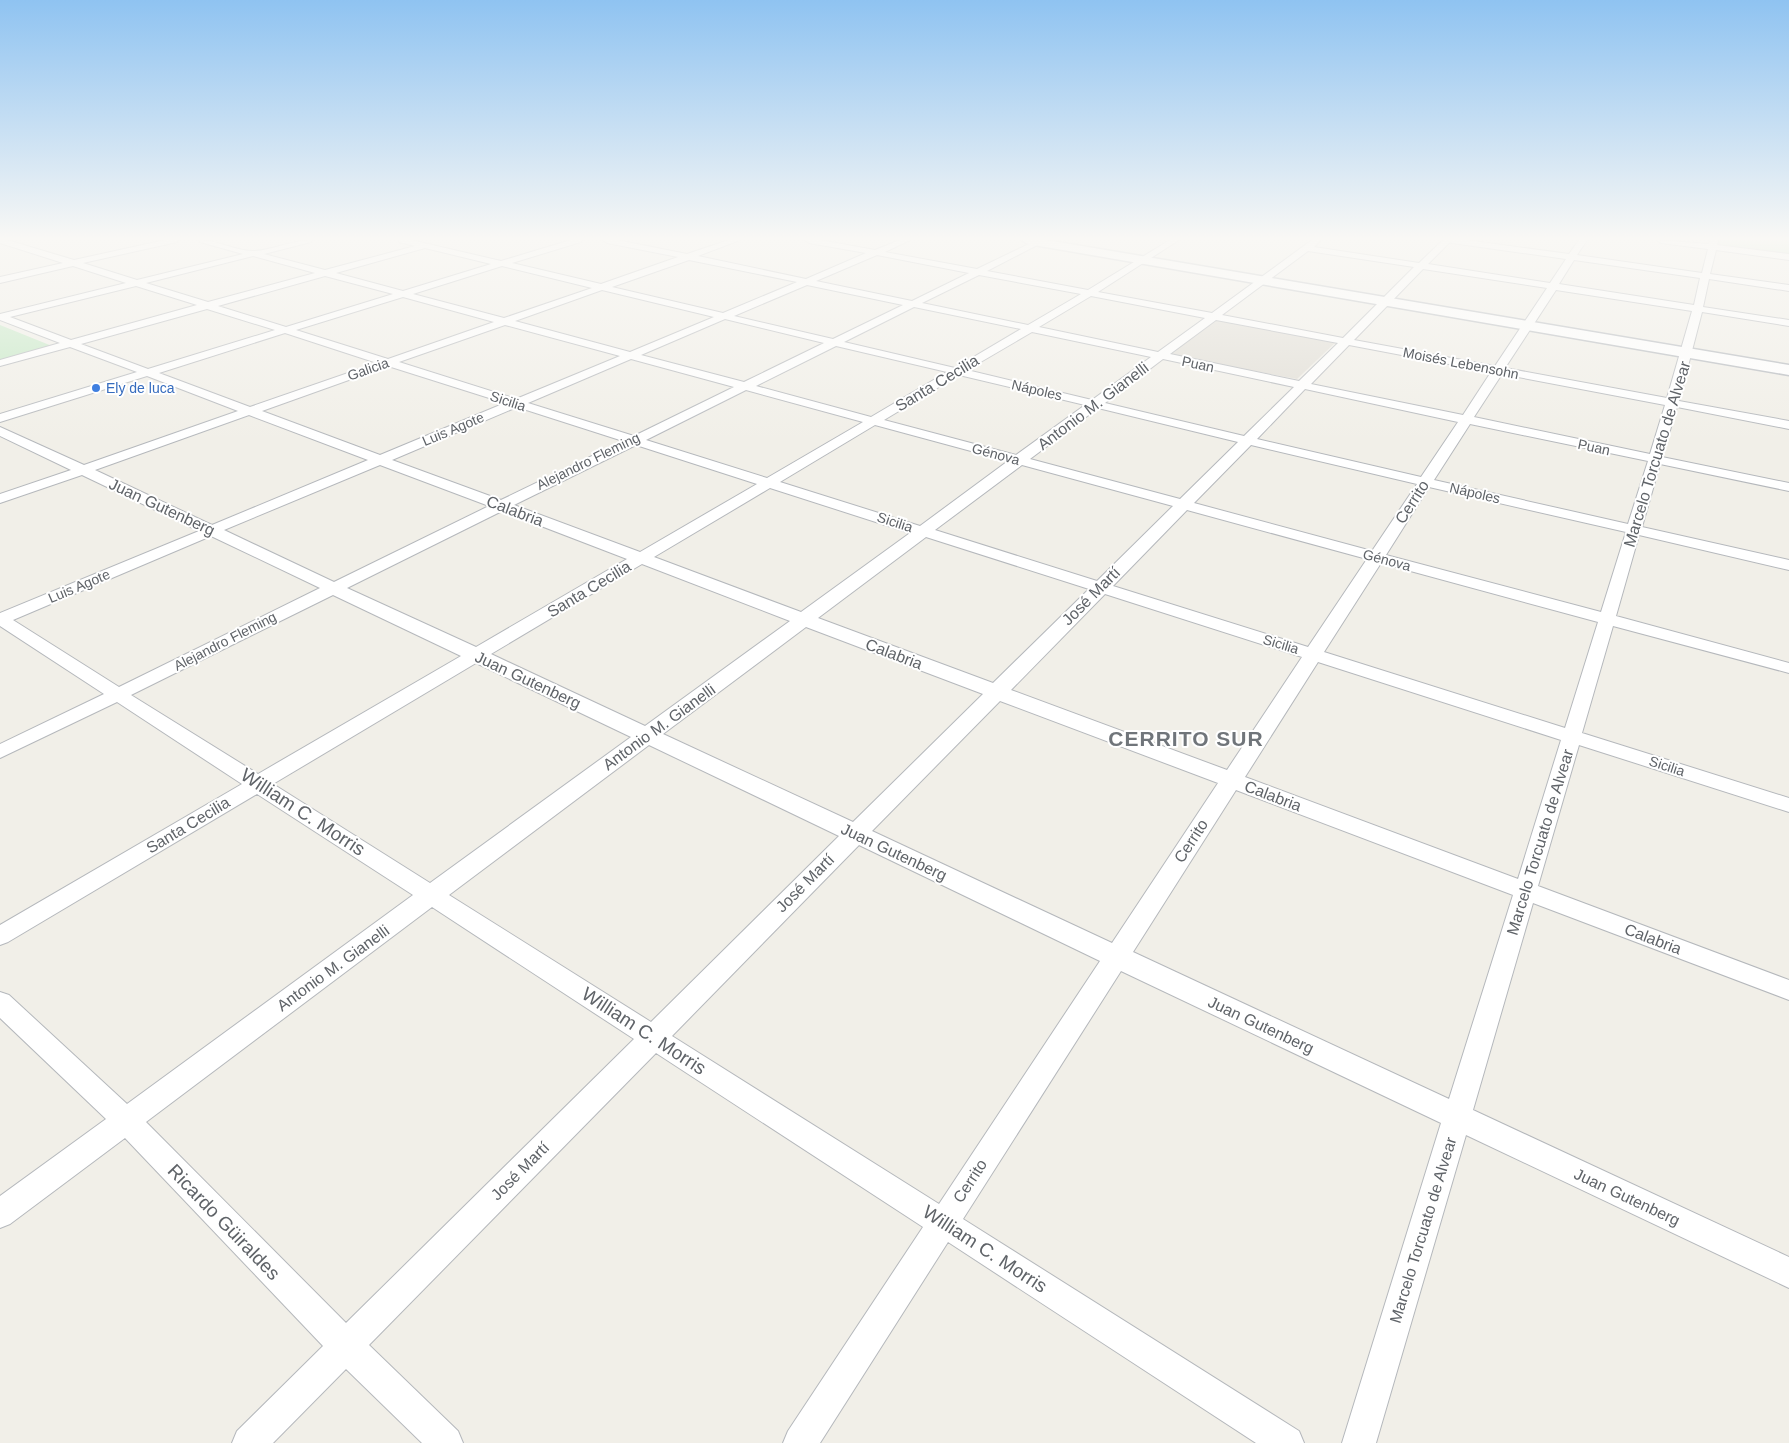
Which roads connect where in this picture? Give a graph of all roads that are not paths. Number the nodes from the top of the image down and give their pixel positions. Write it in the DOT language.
graph roads {
  1 [pos="39,307"];
  2 [pos="200,307"];
  3 [pos="209,307"];
  4 [pos="359,307"];
  5 [pos="453,307"];
  6 [pos="544,307"];
  7 [pos="688,307"];
  8 [pos="744,307"];
  9 [pos="901,307"];
  10 [pos="931,307"];
  11 [pos="1065,307"];
  12 [pos="1167,307"];
  13 [pos="1226,307"];
  14 [pos="1382,307"];
  15 [pos="1420,307"];
  16 [pos="1539,307"];
  17 [pos="1686,307"];
  18 [pos="1697,309"];
  19 [pos="724,316"];
  20 [pos="1214,316"];
  21 [pos="0,317"];
  22 [pos="505,321"];
  23 [pos="1789,323"];
  24 [pos="1527,325"];
  25 [pos="1030,328"];
  26 [pos="285,330"];
  27 [pos="832,341"];
  28 [pos="1347,341"];
  29 [pos="70,344"];
  30 [pos="1688,352"];
  31 [pos="630,355"];
  32 [pos="1161,356"];
  33 [pos="388,362"];
  34 [pos="0,363"];
  35 [pos="1498,370"];
  36 [pos="1789,370"];
  37 [pos="958,371"];
  38 [pos="146,372"];
  39 [pos="742,385"];
  40 [pos="1300,385"];
  41 [pos="516,403"];
  42 [pos="1672,403"];
  43 [pos="1096,404"];
  44 [pos="250,411"];
  45 [pos="0,418"];
  46 [pos="1466,420"];
  47 [pos="874,421"];
  48 [pos="1789,425"];
  49 [pos="0,431"];
  50 [pos="632,440"];
  51 [pos="1246,440"];
  52 [pos="1655,459"];
  53 [pos="379,460"];
  54 [pos="1020,460"];
  55 [pos="82,470"];
  56 [pos="1424,482"];
  57 [pos="769,483"];
  58 [pos="1789,488"];
  59 [pos="0,499"];
  60 [pos="1182,504"];
  61 [pos="499,505"];
  62 [pos="1634,529"];
  63 [pos="211,531"];
  64 [pos="924,532"];
  65 [pos="1376,557"];
  66 [pos="641,558"];
  67 [pos="1789,565"];
  68 [pos="331,587"];
  69 [pos="1099,587"];
  70 [pos="0,619"];
  71 [pos="1607,619"];
  72 [pos="805,620"];
  73 [pos="1313,654"];
  74 [pos="476,656"];
  75 [pos="1789,668"];
  76 [pos="996,692"];
  77 [pos="118,694"];
  78 [pos="647,736"];
  79 [pos="1572,736"];
  80 [pos="0,752"];
  81 [pos="1231,780"];
  82 [pos="258,783"];
  83 [pos="1789,805"];
  84 [pos="855,834"];
  85 [pos="1526,891"];
  86 [pos="432,895"];
  87 [pos="0,936"];
  88 [pos="1116,957"];
  89 [pos="1789,990"];
  90 [pos="0,1002"];
  91 [pos="653,1037"];
  92 [pos="1457,1118"];
  93 [pos="126,1121"];
  94 [pos="0,1214"];
  95 [pos="943,1222"];
  96 [pos="1789,1273"];
  97 [pos="346,1346"];
  98 [pos="250,1443"];
  99 [pos="446,1443"];
  100 [pos="800,1443"];
  101 [pos="1287,1443"];
  102 [pos="1359,1443"];
  1 -- 21 [label="street"];
  2 -- 29 [label="street"];
  3 -- 26 [label="street, Sicilia"];
  4 -- 26 [label="street"];
  5 -- 22 [label="street, Génova"];
  6 -- 22 [label="street, Galicia"];
  7 -- 19 [label="street, Nápoles"];
  8 -- 19 [label="street, Luis Agote"];
  9 -- 27 [label="street, Alejandro Fleming"];
  10 -- 25 [label="street, Puan"];
  11 -- 25 [label="street, Santa Cecilia"];
  12 -- 20 [label="street, Moisés Lebensohn"];
  13 -- 20 [label="street, Antonio M. Gianelli"];
  14 -- 28 [label="street, José Martí"];
  15 -- 24 [label="main road"];
  16 -- 24 [label="street, Cerrito"];
  17 -- 18 [label="street"];
  18 -- 23 [label="street"];
  18 -- 30 [label="street, Marcelo Torcuato de Alvear"];
  19 -- 27 [label="street, Nápoles"];
  19 -- 31 [label="street, Luis Agote"];
  20 -- 28 [label="street, Moisés Lebensohn"];
  20 -- 32 [label="street, Antonio M. Gianelli"];
  21 -- 29 [label="street, Calabria"];
  22 -- 31 [label="street, Génova"];
  22 -- 33 [label="street, Galicia"];
  24 -- 30 [label="main road"];
  24 -- 35 [label="street, Cerrito"];
  25 -- 32 [label="street, Puan"];
  25 -- 37 [label="street, Santa Cecilia"];
  26 -- 33 [label="street, Sicilia"];
  26 -- 38 [label="street"];
  27 -- 37 [label="street, Nápoles"];
  27 -- 39 [label="street, Alejandro Fleming"];
  28 -- 35 [label="street, Moisés Lebensohn"];
  28 -- 40 [label="street, José Martí"];
  29 -- 34 [label="street"];
  29 -- 38 [label="street, Calabria"];
  30 -- 36 [label="main road"];
  30 -- 42 [label="street, Marcelo Torcuato de Alvear"];
  31 -- 39 [label="street, Génova"];
  31 -- 41 [label="street, Luis Agote"];
  32 -- 40 [label="street, Puan"];
  32 -- 43 [label="street, Antonio M. Gianelli"];
  33 -- 41 [label="street, Sicilia"];
  33 -- 44 [label="street, Galicia"];
  35 -- 42 [label="street, Moisés Lebensohn"];
  35 -- 46 [label="street, Cerrito"];
  37 -- 43 [label="street, Nápoles"];
  37 -- 47 [label="street, Santa Cecilia"];
  38 -- 44 [label="street, Calabria"];
  38 -- 45 [label="street"];
  39 -- 47 [label="street, Génova"];
  39 -- 50 [label="street, Alejandro Fleming"];
  40 -- 46 [label="street, Puan"];
  40 -- 51 [label="street, José Martí"];
  41 -- 50 [label="street, Sicilia"];
  41 -- 53 [label="street, Luis Agote"];
  42 -- 48 [label="street, Moisés Lebensohn"];
  42 -- 52 [label="street, Marcelo Torcuato de Alvear"];
  43 -- 51 [label="street, Nápoles"];
  43 -- 54 [label="street, Antonio M. Gianelli"];
  44 -- 53 [label="street, Calabria"];
  44 -- 55 [label="street, Galicia"];
  46 -- 52 [label="street, Puan"];
  46 -- 56 [label="street, Cerrito"];
  47 -- 54 [label="street, Génova"];
  47 -- 57 [label="street, Santa Cecilia"];
  49 -- 55 [label="street, Juan Gutenberg"];
  50 -- 57 [label="street, Sicilia"];
  50 -- 61 [label="street, Alejandro Fleming"];
  51 -- 56 [label="street, Nápoles"];
  51 -- 60 [label="street, José Martí"];
  52 -- 58 [label="street, Puan"];
  52 -- 62 [label="street, Marcelo Torcuato de Alvear"];
  53 -- 61 [label="street, Calabria"];
  53 -- 63 [label="street, Luis Agote"];
  54 -- 60 [label="street, Génova"];
  54 -- 64 [label="street, Antonio M. Gianelli"];
  55 -- 59 [label="street, Galicia"];
  55 -- 63 [label="street, Juan Gutenberg"];
  56 -- 62 [label="street, Nápoles"];
  56 -- 65 [label="street, Cerrito"];
  57 -- 64 [label="street, Sicilia"];
  57 -- 66 [label="street, Santa Cecilia"];
  60 -- 65 [label="street, Génova"];
  60 -- 69 [label="street, José Martí"];
  61 -- 66 [label="street, Calabria"];
  61 -- 68 [label="street, Alejandro Fleming"];
  62 -- 67 [label="street, Nápoles"];
  62 -- 71 [label="street, Marcelo Torcuato de Alvear"];
  63 -- 68 [label="street, Juan Gutenberg"];
  63 -- 70 [label="street, Luis Agote"];
  64 -- 69 [label="street, Sicilia"];
  64 -- 72 [label="street, Antonio M. Gianelli"];
  65 -- 71 [label="street, Génova"];
  65 -- 73 [label="street, Cerrito"];
  66 -- 72 [label="street, Calabria"];
  66 -- 74 [label="street, Santa Cecilia"];
  68 -- 74 [label="street, Juan Gutenberg"];
  68 -- 77 [label="street, Alejandro Fleming"];
  69 -- 73 [label="street, Sicilia"];
  69 -- 76 [label="street, José Martí"];
  70 -- 77 [label="street, William C. Morris"];
  71 -- 75 [label="street, Génova"];
  71 -- 79 [label="street, Marcelo Torcuato de Alvear"];
  72 -- 76 [label="street, Calabria"];
  72 -- 78 [label="street, Antonio M. Gianelli"];
  73 -- 79 [label="street, Sicilia"];
  73 -- 81 [label="street, Cerrito"];
  74 -- 78 [label="street, Juan Gutenberg"];
  74 -- 82 [label="street, Santa Cecilia"];
  76 -- 81 [label="street, Calabria"];
  76 -- 84 [label="street, José Martí"];
  77 -- 80 [label="street, Alejandro Fleming"];
  77 -- 82 [label="street, William C. Morris"];
  78 -- 84 [label="street, Juan Gutenberg"];
  78 -- 86 [label="street, Antonio M. Gianelli"];
  79 -- 83 [label="street, Sicilia"];
  79 -- 85 [label="street, Marcelo Torcuato de Alvear"];
  81 -- 85 [label="street, Calabria"];
  81 -- 88 [label="street, Cerrito"];
  82 -- 86 [label="street, William C. Morris"];
  82 -- 87 [label="street, Santa Cecilia"];
  84 -- 88 [label="street, Juan Gutenberg"];
  84 -- 91 [label="street, José Martí"];
  85 -- 89 [label="street, Calabria"];
  85 -- 92 [label="street, Marcelo Torcuato de Alvear"];
  86 -- 91 [label="street, William C. Morris"];
  86 -- 93 [label="street, Antonio M. Gianelli"];
  88 -- 92 [label="street, Juan Gutenberg"];
  88 -- 95 [label="street, Cerrito"];
  90 -- 93 [label="street, Ricardo Güiraldes"];
  91 -- 95 [label="street, William C. Morris"];
  91 -- 97 [label="street, José Martí"];
  92 -- 96 [label="street, Juan Gutenberg"];
  92 -- 102 [label="street, Marcelo Torcuato de Alvear"];
  93 -- 94 [label="street, Antonio M. Gianelli"];
  93 -- 97 [label="street, Ricardo Güiraldes"];
  95 -- 100 [label="street, Cerrito"];
  95 -- 101 [label="street, William C. Morris"];
  97 -- 98 [label="street, José Martí"];
  97 -- 99 [label="street, Ricardo Güiraldes"];
}
